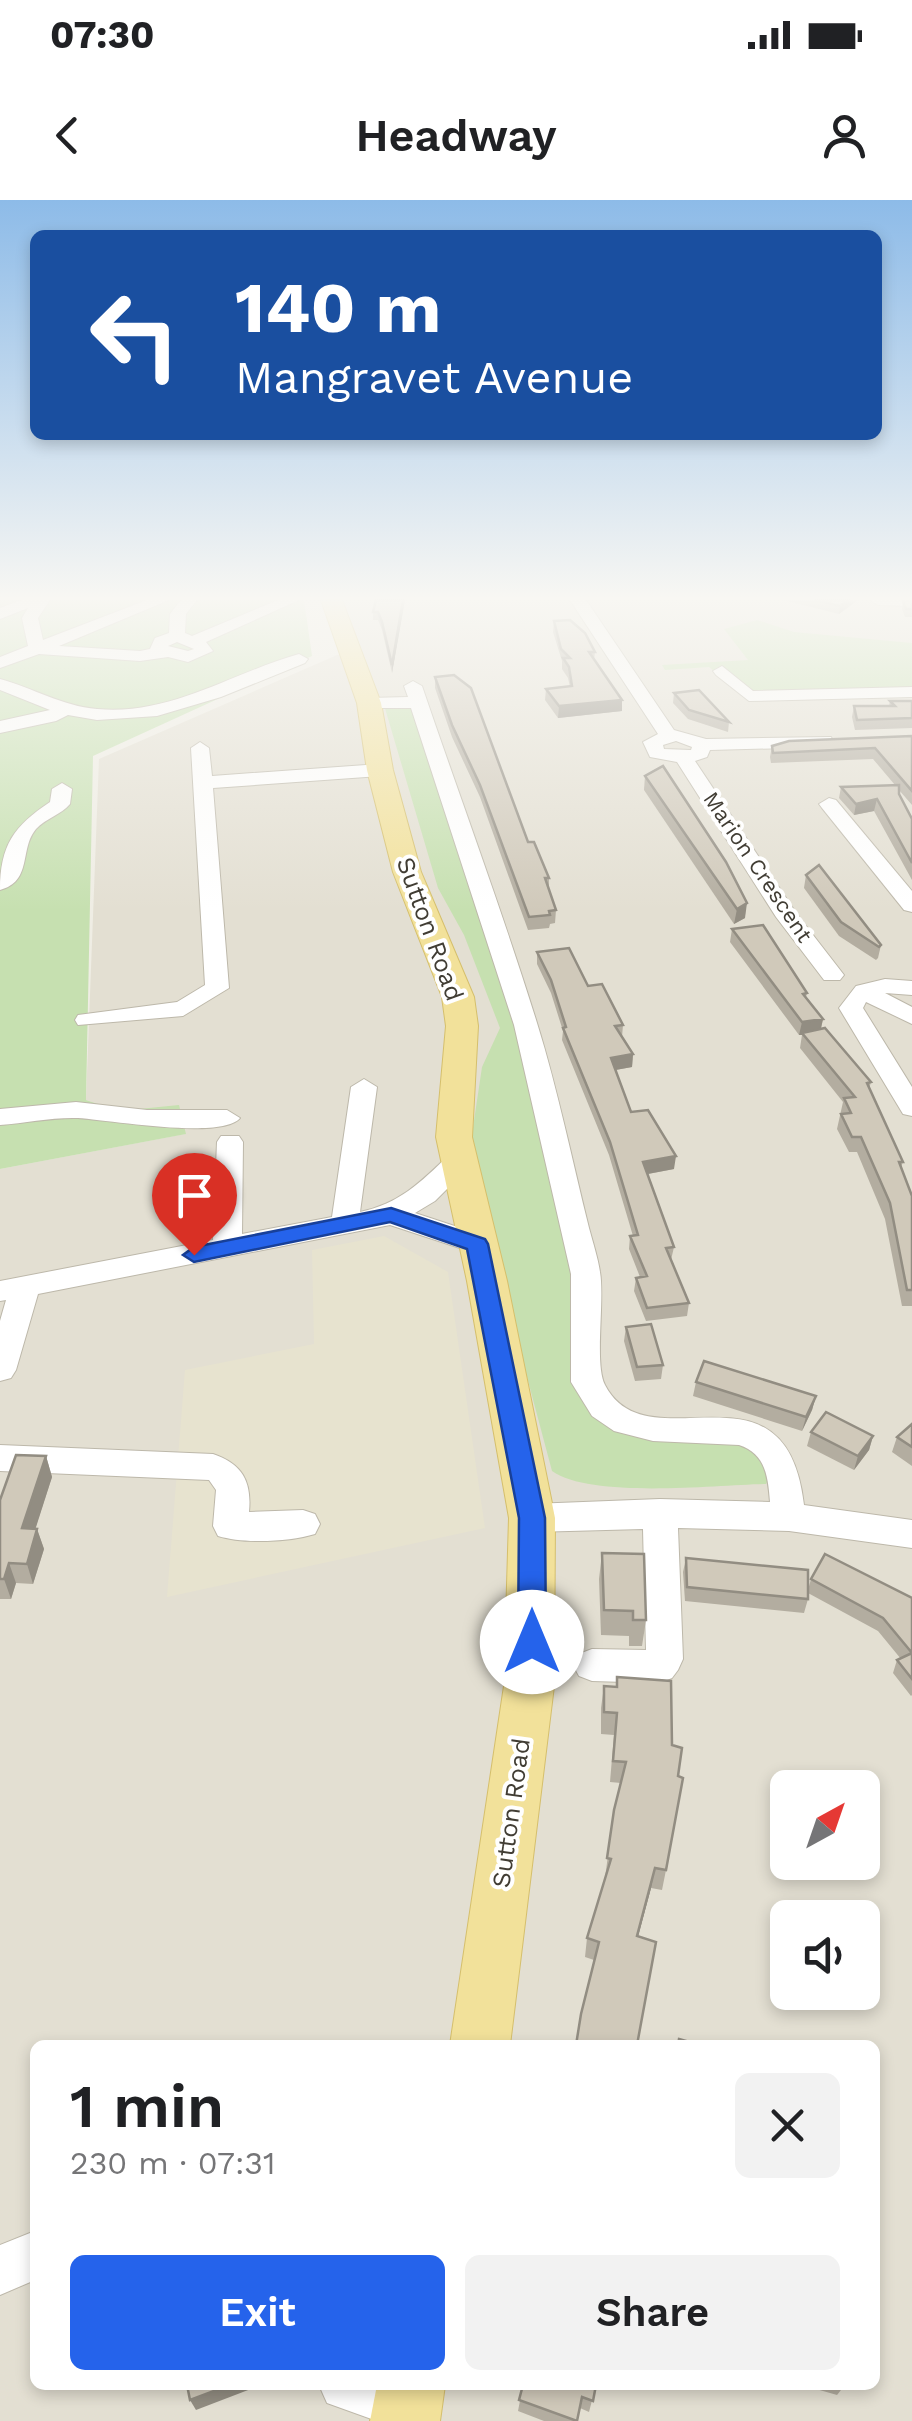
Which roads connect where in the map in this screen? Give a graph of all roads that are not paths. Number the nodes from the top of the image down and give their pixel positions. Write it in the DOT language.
graph roads {
  1 [pos="53,704"];
  2 [pos="186,704"];
  3 [pos="369,704"];
  4 [pos="419,704"];
  5 [pos="647,704"];
  6 [pos="65,708"];
  7 [pos="46,718"];
  8 [pos="0,727"];
  9 [pos="852,740"];
  10 [pos="0,742"];
  11 [pos="200,748"];
  12 [pos="693,751"];
  13 [pos="380,770"];
  14 [pos="202,784"];
  15 [pos="62,789"];
  16 [pos="829,804"];
  17 [pos="0,884"];
  18 [pos="912,906"];
  19 [pos="832,975"];
  20 [pos="912,988"];
  21 [pos="858,997"];
  22 [pos="912,1017"];
  23 [pos="87,1020"];
  24 [pos="364,1087"];
  25 [pos="912,1108"];
  26 [pos="0,1118"];
  27 [pos="458,1162"];
  28 [pos="391,1215"];
  29 [pos="345,1222"];
  30 [pos="478,1244"];
  31 [pos="227,1248"];
  32 [pos="13,1288"];
  33 [pos="0,1370"];
  34 [pos="0,1458"];
  35 [pos="660,1512"];
  36 [pos="789,1516"];
  37 [pos="532,1518"];
  38 [pos="303,1524"];
  39 [pos="912,1534"];
  40 [pos="592,1665"];
  41 [pos="478,2040"];
  42 [pos="30,2257"];
  43 [pos="0,2270"];
  1 -- 6 [label="street"];
  2 -- 6 [label="street"];
  3 -- 13 [label="main road, Sutton Road"];
  4 -- 36 [label="street"];
  5 -- 12 [label="street, Marion Crescent"];
  6 -- 7 [label="street"];
  7 -- 8 [label="street"];
  7 -- 10 [label="street"];
  9 -- 12 [label="street"];
  11 -- 14 [label="street"];
  12 -- 19 [label="street, Marion Crescent"];
  13 -- 14 [label="street"];
  13 -- 27 [label="main road, Sutton Road"];
  14 -- 23 [label="street"];
  15 -- 17 [label="street"];
  16 -- 18 [label="street"];
  20 -- 21 [label="street"];
  21 -- 22 [label="street"];
  21 -- 25 [label="street"];
  24 -- 29 [label="street"];
  26 -- 31 [label="street"];
  27 -- 28 [label="street"];
  27 -- 30 [label="main road, Sutton Road"];
  28 -- 29 [label="street"];
  28 -- 30 [label="street"];
  29 -- 31 [label="street"];
  30 -- 37 [label="main road, Sutton Road"];
  31 -- 32 [label="street"];
  32 -- 33 [label="street"];
  34 -- 38 [label="street"];
  35 -- 36 [label="street"];
  35 -- 37 [label="street"];
  35 -- 40 [label="street"];
  36 -- 39 [label="street"];
  37 -- 41 [label="main road, Sutton Road"];
  42 -- 43 [label="street"];
}
